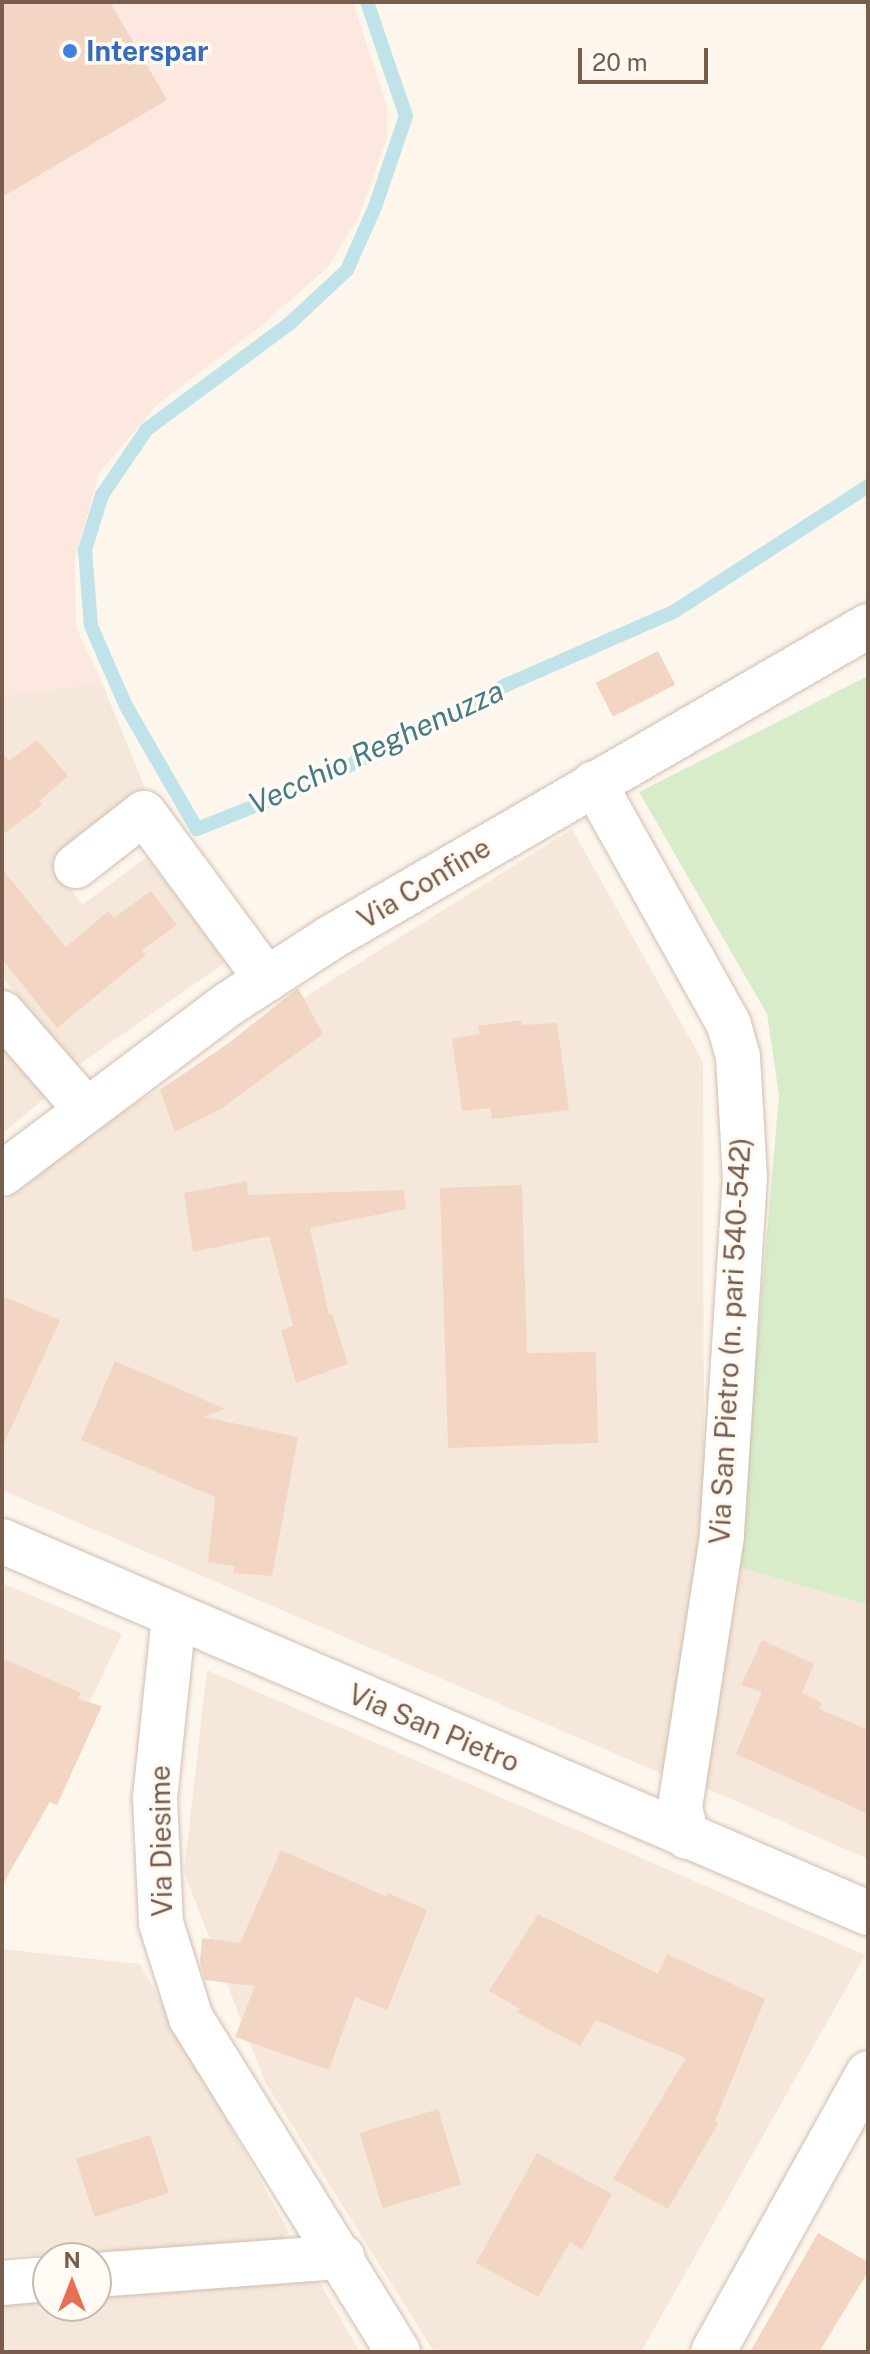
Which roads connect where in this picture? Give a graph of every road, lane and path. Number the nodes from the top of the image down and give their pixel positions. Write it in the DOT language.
graph roads {
  1 [pos="868,626"];
  2 [pos="594,783"];
  3 [pos="76,866"];
  4 [pos="267,980"];
  5 [pos="2,1013"];
  6 [pos="85,1108"];
  7 [pos="2,1174"];
  8 [pos="2,1541"];
  9 [pos="174,1617"];
  10 [pos="687,1837"];
  11 [pos="868,1913"];
  12 [pos="868,2073"];
  13 [pos="342,2257"];
  14 [pos="112,2274"];
  15 [pos="32,2280"];
  16 [pos="2,2283"];
  17 [pos="398,2352"];
  18 [pos="713,2352"];
  1 -- 2 [label="street, Via Confine"];
  2 -- 4 [label="street, Via Confine"];
  2 -- 10 [label="street, Via San Pietro (n. pari 540-542)"];
  3 -- 4 [label="street"];
  4 -- 6 [label="street, Via Confine"];
  5 -- 6 [label="street"];
  6 -- 7 [label="street, Via Confine"];
  8 -- 9 [label="street, Via San Pietro"];
  9 -- 10 [label="street, Via San Pietro"];
  9 -- 13 [label="street, Via Diesime"];
  10 -- 11 [label="street, Via San Pietro"];
  12 -- 18 [label="street"];
  13 -- 14 [label="street"];
  13 -- 17 [label="street, Via Diesime"];
  15 -- 16 [label="street"];
}
